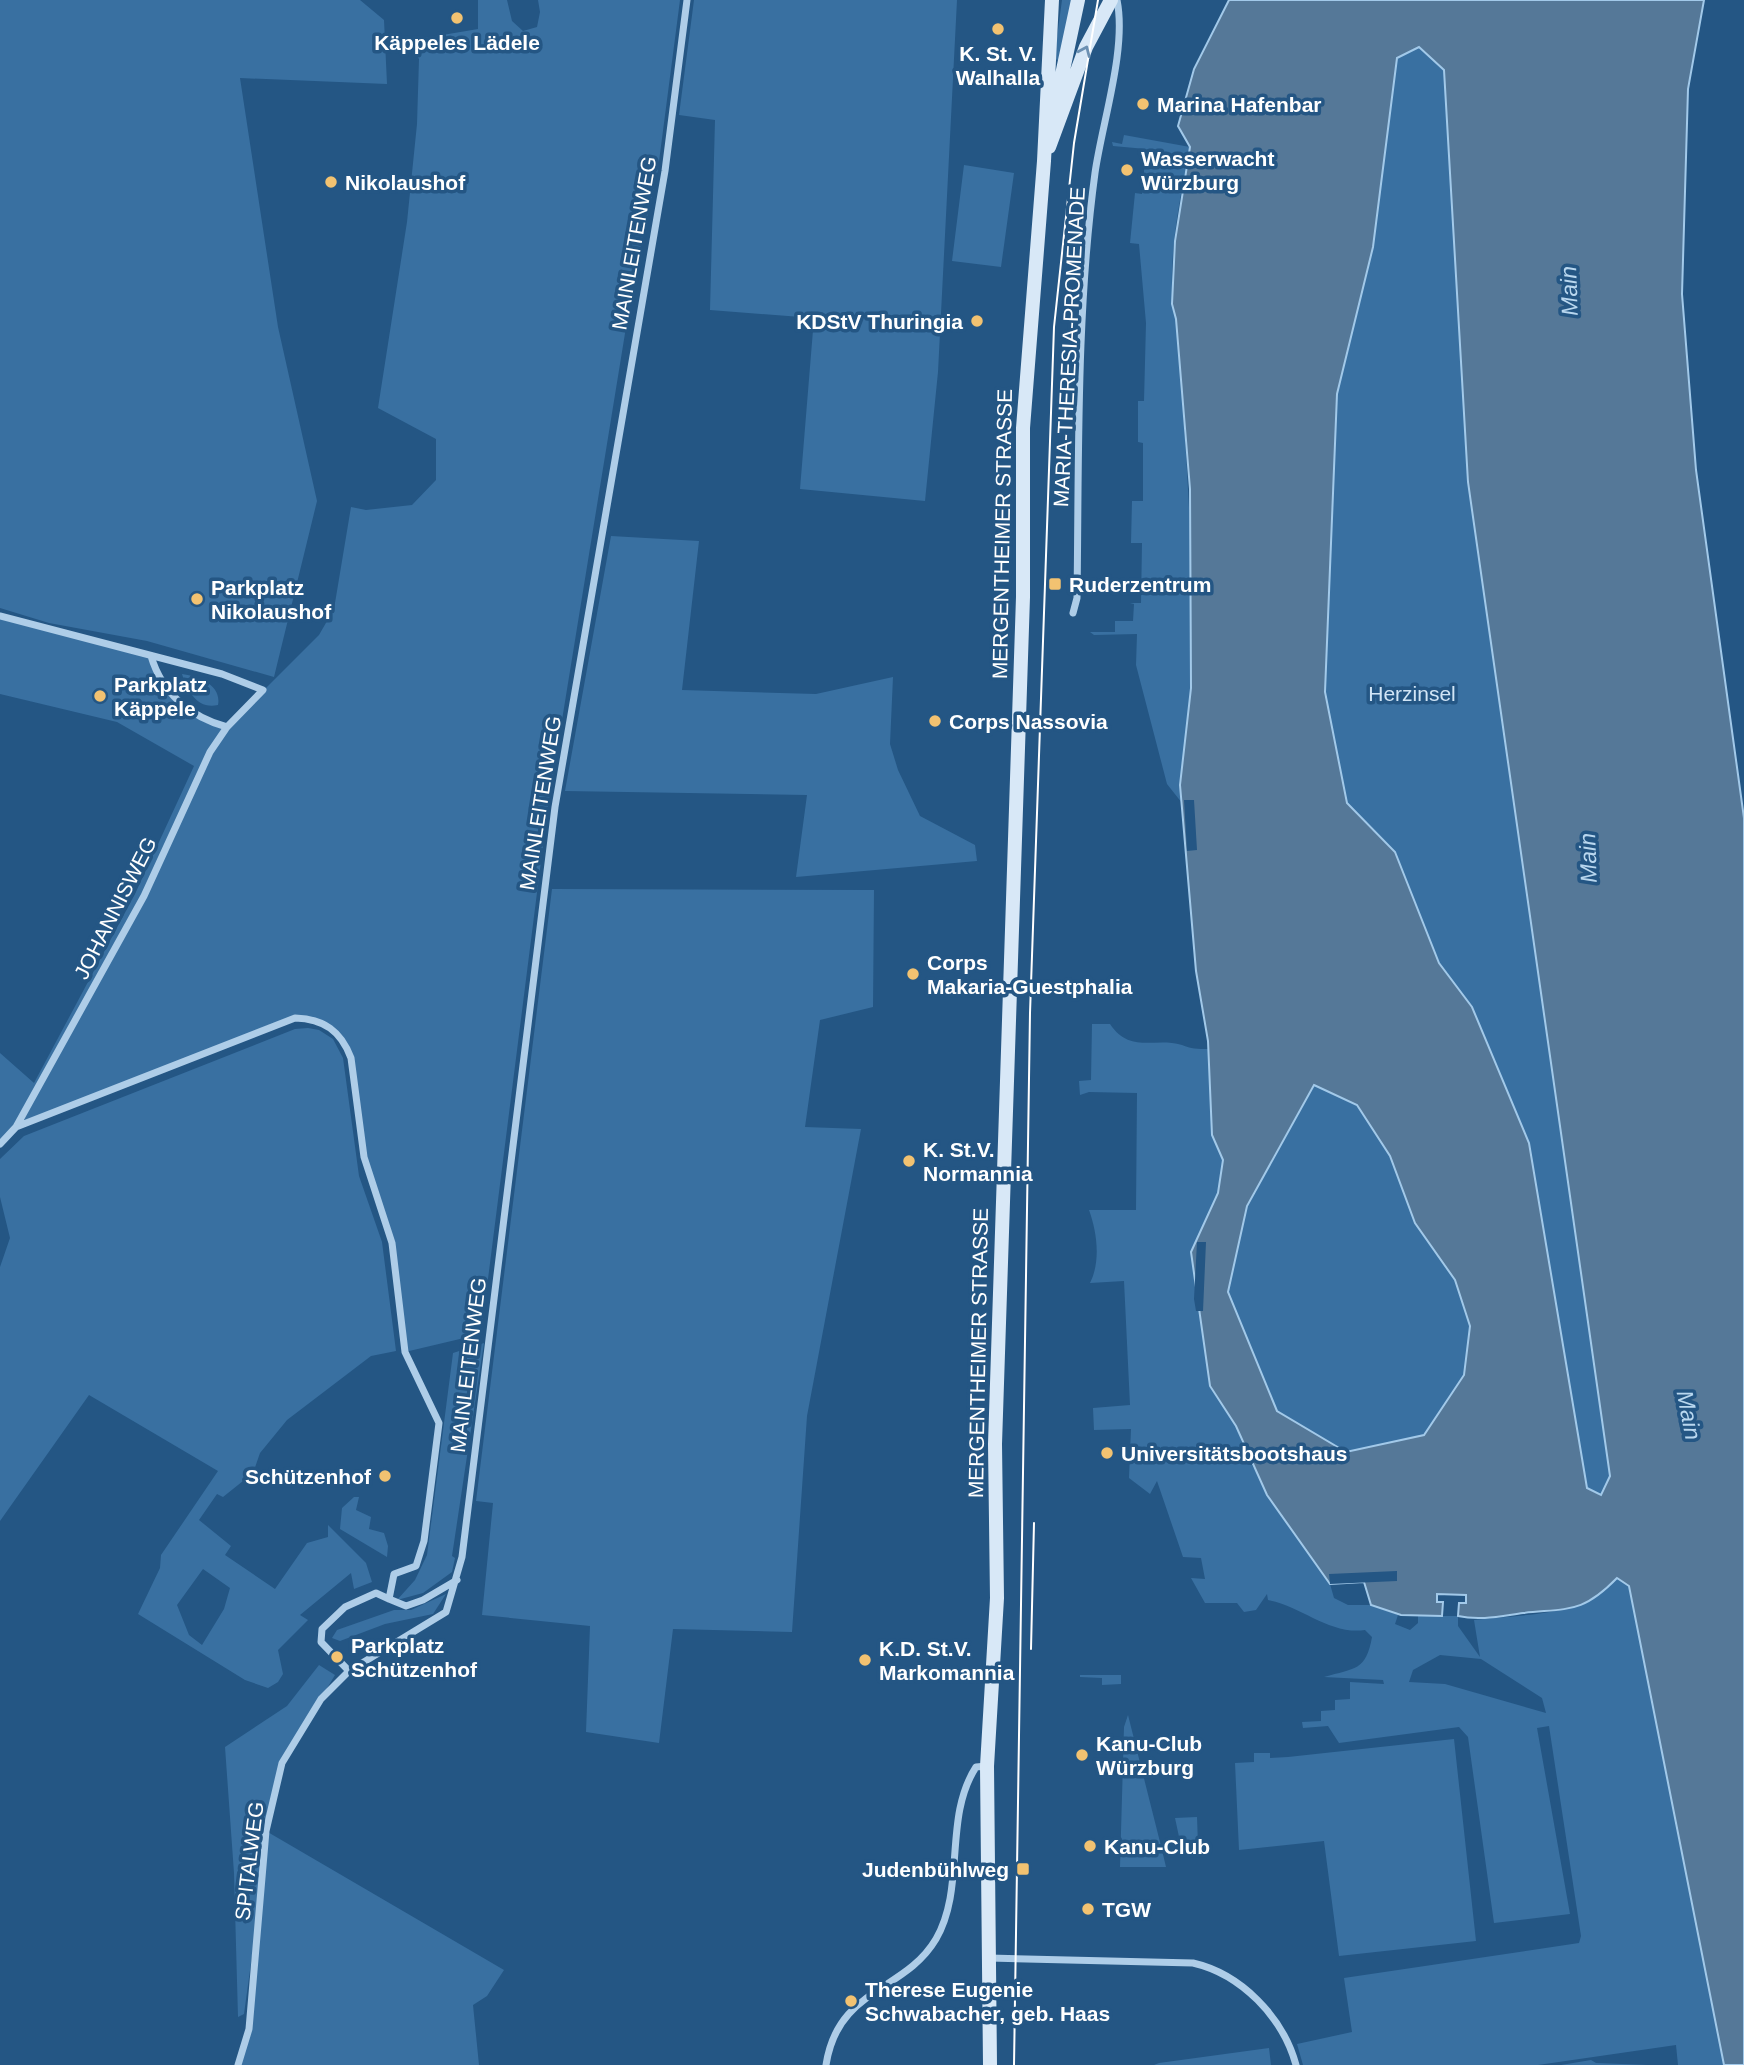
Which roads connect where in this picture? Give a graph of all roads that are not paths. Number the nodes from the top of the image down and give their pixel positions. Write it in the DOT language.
graph roads {
  1 [pos="687,0"];
  2 [pos="1052,0"];
  3 [pos="1078,0"];
  4 [pos="1111,0"];
  5 [pos="1117,0"];
  6 [pos="1044,161"];
  7 [pos="1073,613"];
  8 [pos="0,616"];
  9 [pos="151,656"];
  10 [pos="227,727"];
  11 [pos="16,1127"];
  12 [pos="0,1144"];
  13 [pos="457,1580"];
  14 [pos="389,1599"];
  15 [pos="446,1612"];
  16 [pos="349,1671"];
  17 [pos="987,1766"];
  18 [pos="988,1958"];
  19 [pos="238,2065"];
  20 [pos="826,2065"];
  21 [pos="990,2065"];
  22 [pos="1296,2065"];
  1 -- 13 [label="street, MAINLEITENWEG"];
  2 -- 6 [label="main road, MERGENTHEIMER STRASSE"];
  3 -- 6 [label="main road"];
  6 -- 4 [label="main road, MERGENTHEIMER STRASSE, one-way"];
  5 -- 7 [label="street, MARIA-THERESIA-PROMENADE"];
  6 -- 17 [label="main road, MERGENTHEIMER STRASSE"];
  8 -- 9 [label="street"];
  9 -- 10 [label="street"];
  9 -- 10 [label="street, JOHANNISWEG"];
  10 -- 11 [label="street, JOHANNISWEG"];
  11 -- 12 [label="street, JOHANNISWEG"];
  11 -- 14 [label="street"];
  13 -- 14 [label="street"];
  13 -- 15 [label="street, MAINLEITENWEG"];
  14 -- 16 [label="street"];
  15 -- 16 [label="street, SPITALWEG"];
  16 -- 19 [label="street, SPITALWEG"];
  17 -- 18 [label="main road, MERGENTHEIMER STRASSE"];
  17 -- 20 [label="street"];
  18 -- 21 [label="main road, MERGENTHEIMER STRASSE"];
  18 -- 22 [label="street"];
}
